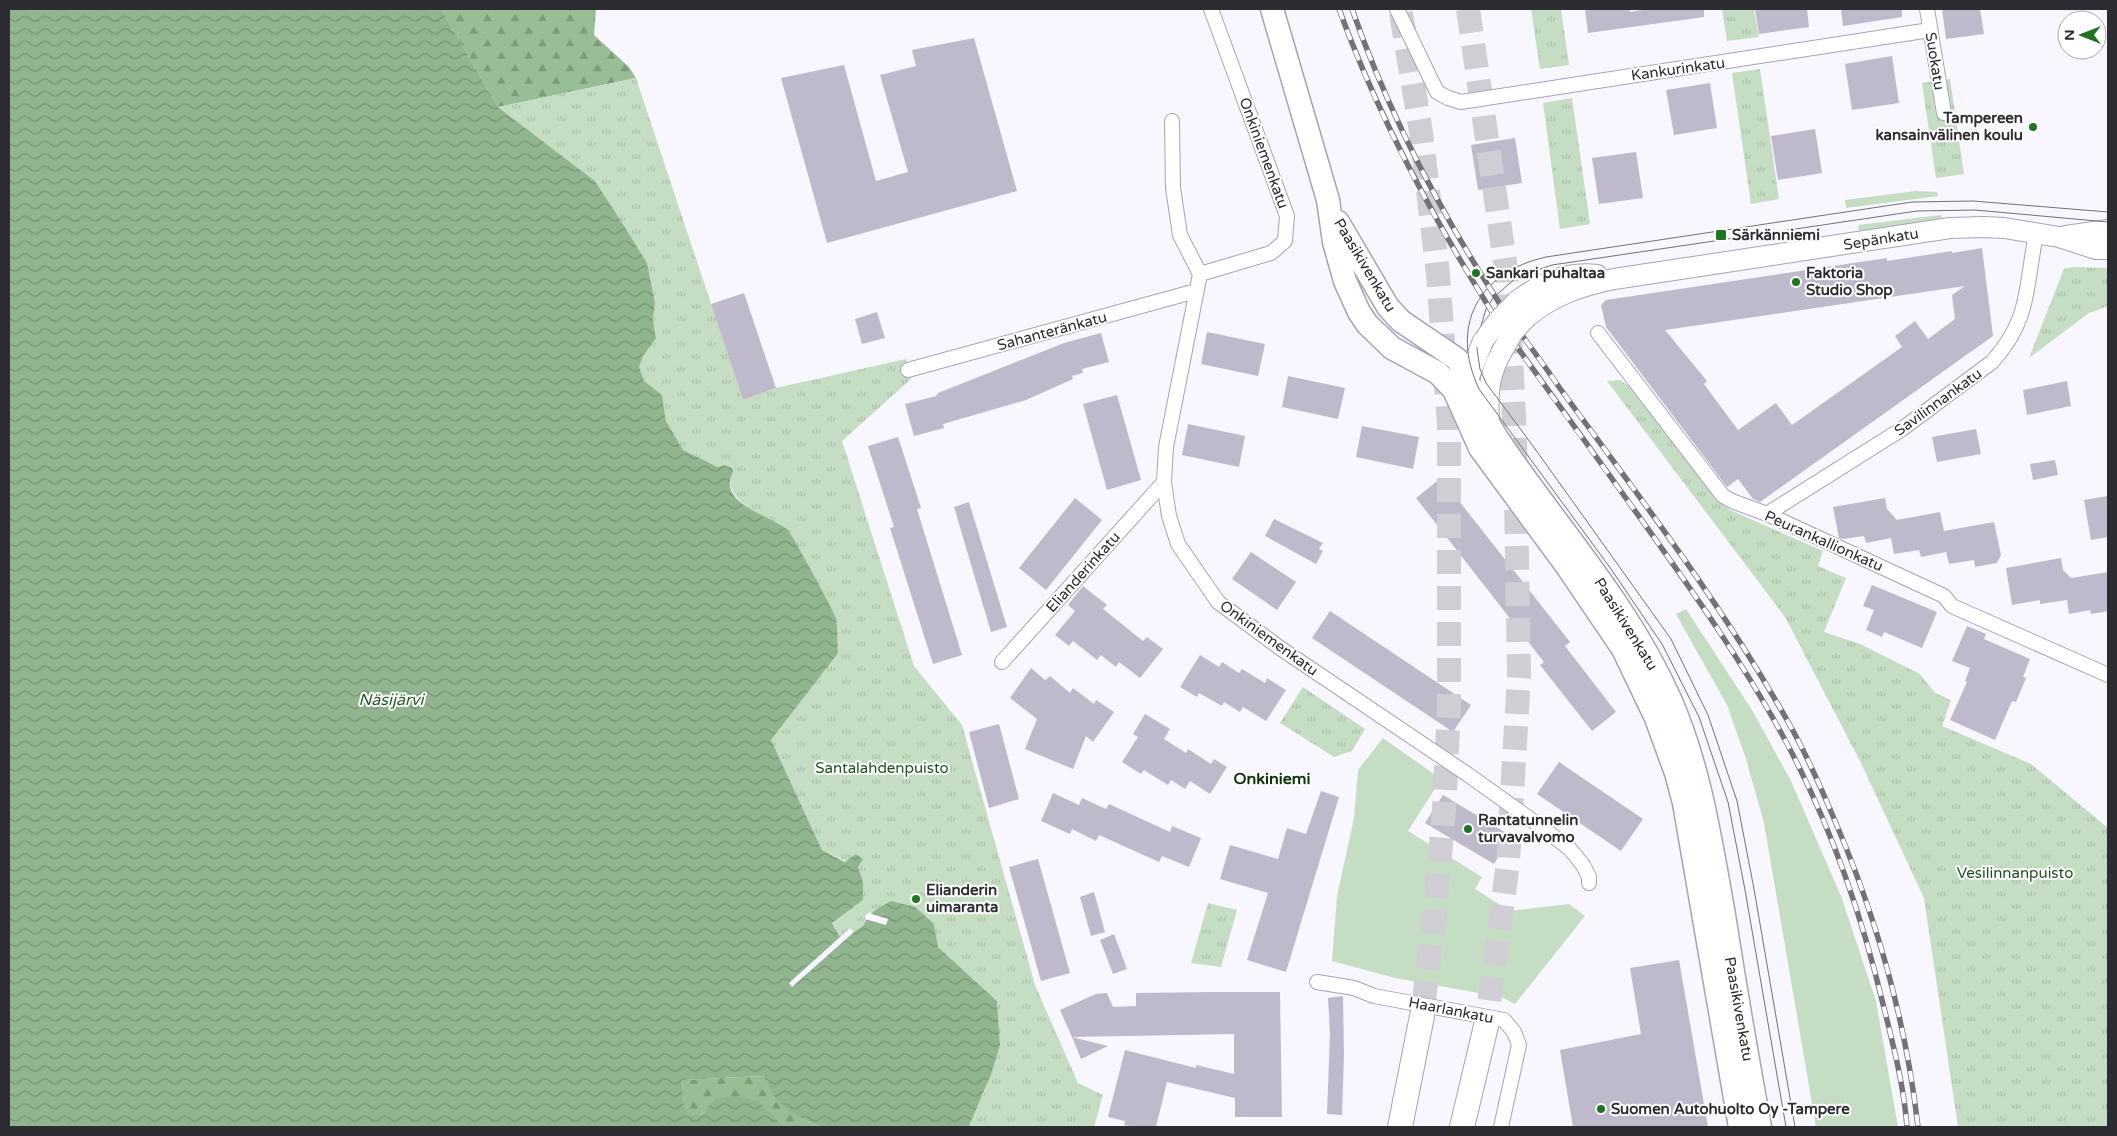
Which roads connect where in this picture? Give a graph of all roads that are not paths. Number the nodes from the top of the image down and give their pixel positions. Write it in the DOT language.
graph roads {
  1 [pos="1210,9"];
  2 [pos="1272,9"];
  3 [pos="1397,9"];
  4 [pos="1927,9"];
  5 [pos="1930,30"];
  6 [pos="1944,113"];
  7 [pos="1172,121"];
  8 [pos="1328,200"];
  9 [pos="2108,230"];
  10 [pos="2036,235"];
  11 [pos="2059,237"];
  12 [pos="2108,249"];
  13 [pos="1200,274"];
  14 [pos="1196,291"];
  15 [pos="1522,309"];
  16 [pos="1598,333"];
  17 [pos="1483,341"];
  18 [pos="1450,353"];
  19 [pos="1494,366"];
  20 [pos="908,370"];
  21 [pos="1438,373"];
  22 [pos="1468,379"];
  23 [pos="1479,425"];
  24 [pos="1164,482"];
  25 [pos="1767,514"];
  26 [pos="1002,662"];
  27 [pos="2108,675"];
  28 [pos="1589,883"];
  29 [pos="1317,982"];
  30 [pos="1422,1016"];
  31 [pos="1486,1026"];
  32 [pos="1474,1081"];
  33 [pos="1400,1127"];
  34 [pos="1462,1127"];
  35 [pos="1470,1127"];
  36 [pos="1501,1127"];
  37 [pos="1740,1127"];
  38 [pos="1760,1127"];
  1 -- 13 [label="street, Onkiniemenkatu"];
  2 -- 8 [label="main road, Paasikivenkatu"];
  3 -- 5 [label="street, Kankurinkatu"];
  4 -- 5 [label="street, Suokatu"];
  5 -- 6 [label="street, Suokatu"];
  7 -- 13 [label="street"];
  8 -- 18 [label="main road, Paasikivenkatu"];
  8 -- 21 [label="main road, Paasikivenkatu"];
  9 -- 11 [label="main road, Sepänkatu"];
  10 -- 11 [label="main road, Sepänkatu"];
  10 -- 15 [label="main road, Sepänkatu"];
  10 -- 25 [label="street, Savilinnankatu"];
  11 -- 12 [label="main road, Sepänkatu"];
  13 -- 14 [label="street, Onkiniemenkatu"];
  14 -- 20 [label="street, Sahanteränkatu"];
  14 -- 24 [label="street, Onkiniemenkatu"];
  15 -- 17 [label="main road, Sepänkatu, bridge"];
  15 -- 19 [label="main road, Sepänkatu, bridge"];
  16 -- 25 [label="street, Peurankallionkatu"];
  17 -- 18 [label="main road, Sepänkatu"];
  17 -- 22 [label="main road, Sepänkatu"];
  18 -- 22 [label="main road, Paasikivenkatu"];
  19 -- 22 [label="main road"];
  19 -- 23 [label="main road, Sepänkatu"];
  21 -- 22 [label="main road"];
  21 -- 23 [label="main road, Paasikivenkatu"];
  22 -- 23 [label="main road, Paasikivenkatu"];
  23 -- 37 [label="main road, Paasikivenkatu"];
  23 -- 38 [label="main road, Paasikivenkatu"];
  24 -- 26 [label="street, Elianderinkatu"];
  24 -- 28 [label="street, Onkiniemenkatu"];
  25 -- 27 [label="street, Peurankallionkatu"];
  29 -- 36 [label="street, Haarlankatu"];
  30 -- 33 [label="highway"];
  31 -- 32 [label="highway"];
  32 -- 34 [label="highway"];
  32 -- 35 [label="highway"];
}
